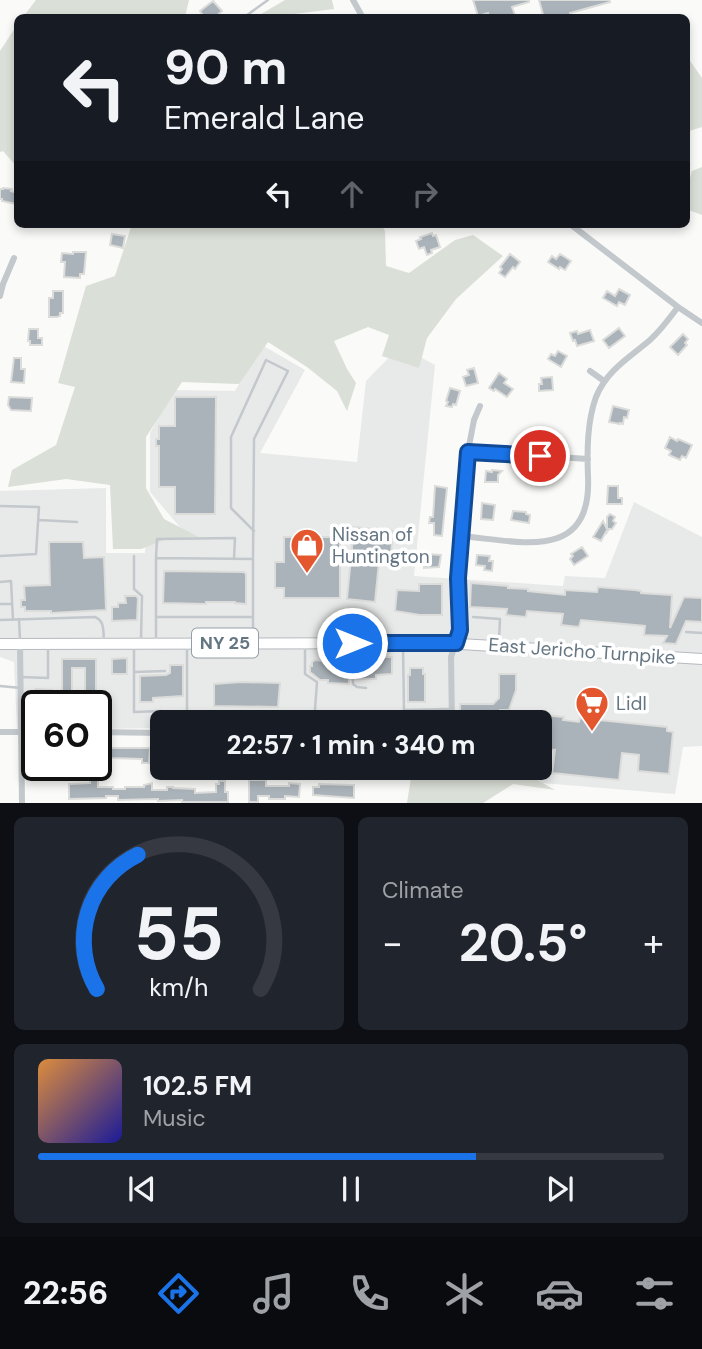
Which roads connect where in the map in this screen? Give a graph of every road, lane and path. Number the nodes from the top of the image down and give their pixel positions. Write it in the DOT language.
graph roads {
  1 [pos="268,0"];
  2 [pos="249,14"];
  3 [pos="575,228"];
  4 [pos="14,258"];
  5 [pos="0,296"];
  6 [pos="678,307"];
  7 [pos="702,323"];
  8 [pos="590,371"];
  9 [pos="604,381"];
  10 [pos="480,406"];
  11 [pos="468,452"];
  12 [pos="588,459"];
  13 [pos="0,506"];
  14 [pos="38,520"];
  15 [pos="77,522"];
  16 [pos="254,531"];
  17 [pos="461,536"];
  18 [pos="134,555"];
  19 [pos="0,556"];
  20 [pos="156,558"];
  21 [pos="234,559"];
  22 [pos="253,559"];
  23 [pos="0,582"];
  24 [pos="0,604"];
  25 [pos="11,604"];
  26 [pos="156,617"];
  27 [pos="253,617"];
  28 [pos="473,617"];
  29 [pos="0,620"];
  30 [pos="13,620"];
  31 [pos="19,620"];
  32 [pos="686,632"];
  33 [pos="702,633"];
  34 [pos="403,642"];
  35 [pos="20,643"];
  36 [pos="48,643"];
  37 [pos="104,643"];
  38 [pos="137,643"];
  39 [pos="156,643"];
  40 [pos="187,643"];
  41 [pos="253,643"];
  42 [pos="305,643"];
  43 [pos="352,643"];
  44 [pos="456,643"];
  45 [pos="0,644"];
  46 [pos="499,645"];
  47 [pos="702,659"];
  48 [pos="165,671"];
  49 [pos="134,672"];
  50 [pos="20,677"];
  51 [pos="0,686"];
  52 [pos="20,688"];
  53 [pos="366,688"];
  54 [pos="452,709"];
  55 [pos="187,710"];
  56 [pos="315,710"];
  57 [pos="150,711"];
  58 [pos="0,732"];
  59 [pos="20,732"];
  60 [pos="112,732"];
  61 [pos="150,733"];
  62 [pos="22,803"];
  1 -- 2 [label="lane"];
  3 -- 6 [label="street"];
  4 -- 5 [label="street"];
  6 -- 7 [label="street"];
  6 -- 9 [label="street"];
  8 -- 9 [label="street"];
  9 -- 12 [label="street"];
  10 -- 11 [label="street"];
  11 -- 12 [label="street"];
  11 -- 17 [label="street"];
  12 -- 17 [label="street"];
  13 -- 14 [label="lane"];
  14 -- 15 [label="lane"];
  14 -- 19 [label="lane"];
  16 -- 16 [label="lane"];
  16 -- 22 [label="lane"];
  17 -- 44 [label="street"];
  18 -- 38 [label="lane"];
  20 -- 21 [label="lane"];
  20 -- 21 [label="lane"];
  20 -- 26 [label="lane"];
  21 -- 22 [label="lane"];
  22 -- 27 [label="lane"];
  23 -- 25 [label="lane"];
  24 -- 25 [label="lane"];
  25 -- 30 [label="lane"];
  26 -- 27 [label="lane"];
  26 -- 39 [label="lane"];
  27 -- 41 [label="lane"];
  28 -- 46 [label="lane"];
  29 -- 30 [label="lane"];
  30 -- 31 [label="lane"];
  31 -- 35 [label="lane"];
  31 -- 37 [label="lane"];
  32 -- 33 [label="lane"];
  34 -- 43 [label="main road, East Jericho Turnpike / NY 25"];
  34 -- 44 [label="main road, East Jericho Turnpike / NY 25"];
  34 -- 54 [label="lane"];
  35 -- 36 [label="main road, East Jericho Turnpike / NY 25"];
  35 -- 45 [label="main road, East Jericho Turnpike / NY 25"];
  35 -- 50 [label="street"];
  36 -- 37 [label="main road, East Jericho Turnpike / NY 25"];
  36 -- 50 [label="lane"];
  37 -- 38 [label="main road, East Jericho Turnpike / NY 25"];
  38 -- 39 [label="main road, East Jericho Turnpike / NY 25"];
  38 -- 49 [label="lane"];
  39 -- 40 [label="main road, East Jericho Turnpike / NY 25"];
  40 -- 41 [label="main road, East Jericho Turnpike / NY 25"];
  40 -- 55 [label="lane"];
  41 -- 42 [label="main road, East Jericho Turnpike / NY 25"];
  42 -- 43 [label="main road, East Jericho Turnpike / NY 25"];
  42 -- 56 [label="lane"];
  43 -- 53 [label="lane"];
  44 -- 46 [label="main road, East Jericho Turnpike / NY 25"];
  44 -- 54 [label="street"];
  46 -- 47 [label="main road, East Jericho Turnpike / NY 25"];
  48 -- 49 [label="lane"];
  49 -- 57 [label="lane"];
  50 -- 52 [label="street"];
  51 -- 52 [label="lane"];
  52 -- 59 [label="street"];
  58 -- 59 [label="street"];
  59 -- 62 [label="street"];
  60 -- 61 [label="street"];
}
